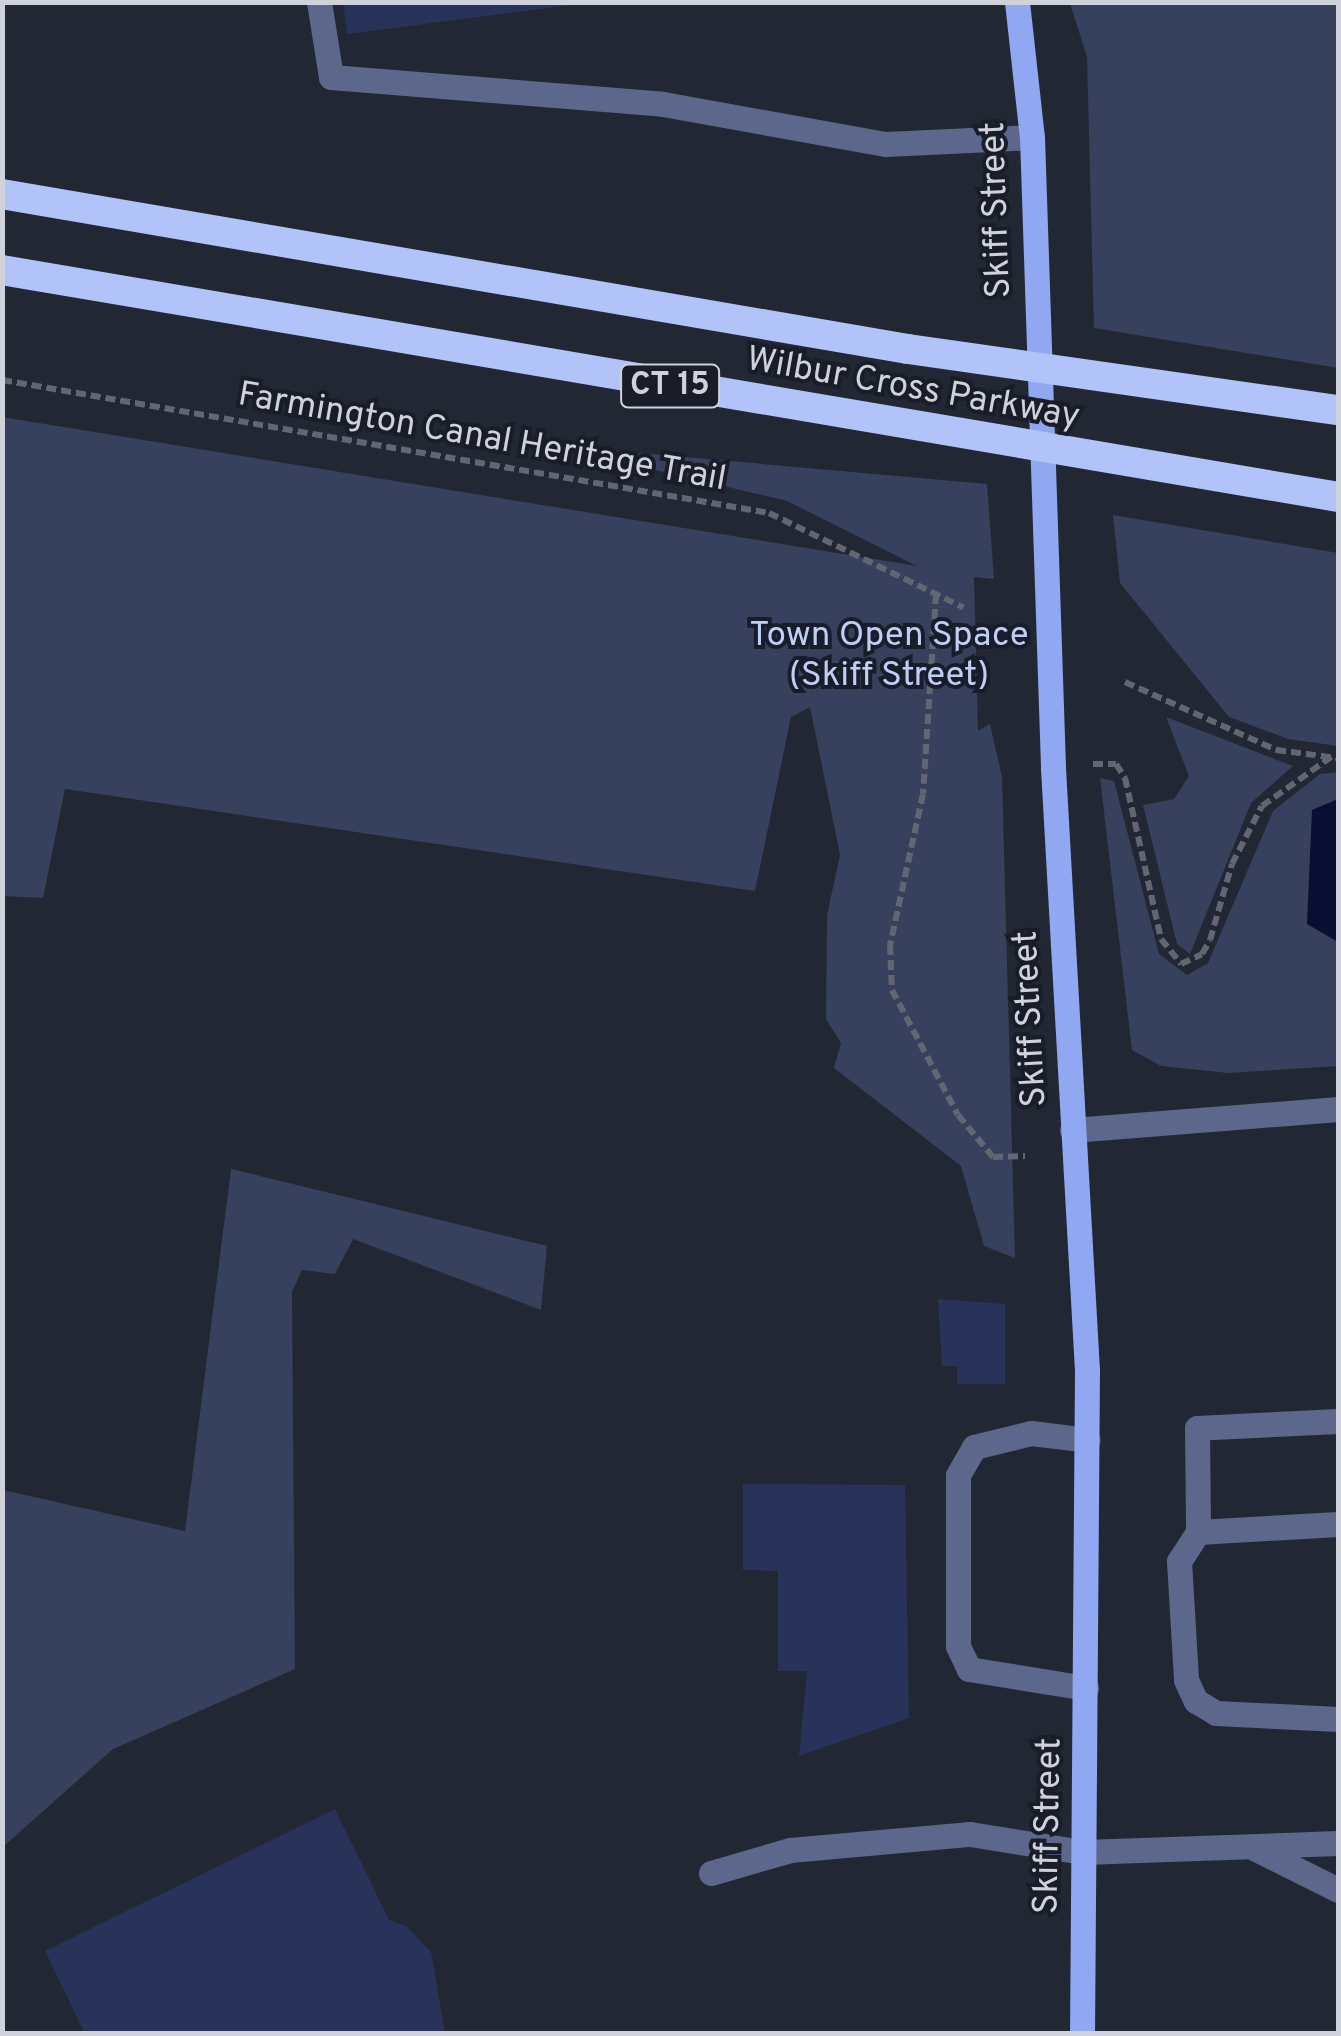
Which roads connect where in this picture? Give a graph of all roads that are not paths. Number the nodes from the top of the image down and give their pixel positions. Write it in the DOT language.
graph roads {
  1 [pos="319,2"];
  2 [pos="1017,2"];
  3 [pos="1032,137"];
  4 [pos="2,194"];
  5 [pos="2,270"];
  6 [pos="1338,410"];
  7 [pos="1338,497"];
  8 [pos="1338,1110"];
  9 [pos="1072,1130"];
  10 [pos="1338,1421"];
  11 [pos="1088,1440"];
  12 [pos="1338,1524"];
  13 [pos="1198,1532"];
  14 [pos="1086,1688"];
  15 [pos="1338,1719"];
  16 [pos="1338,1844"];
  17 [pos="1252,1847"];
  18 [pos="1083,1852"];
  19 [pos="711,1873"];
  20 [pos="1338,1890"];
  21 [pos="1082,2034"];
  1 -- 3 [label="lane"];
  2 -- 3 [label="main road, Skiff Street"];
  3 -- 9 [label="main road, Skiff Street"];
  4 -- 6 [label="highway, Wilbur Cross Parkway / CT 15"];
  5 -- 7 [label="highway, Wilbur Cross Parkway / CT 15"];
  8 -- 9 [label="lane"];
  9 -- 11 [label="main road, Skiff Street"];
  10 -- 13 [label="lane"];
  11 -- 14 [label="main road, Skiff Street"];
  11 -- 14 [label="lane"];
  12 -- 13 [label="lane"];
  13 -- 15 [label="lane"];
  14 -- 18 [label="main road, Skiff Street"];
  16 -- 17 [label="lane"];
  17 -- 18 [label="lane"];
  17 -- 20 [label="lane"];
  18 -- 19 [label="lane"];
  18 -- 21 [label="main road, Skiff Street"];
}
